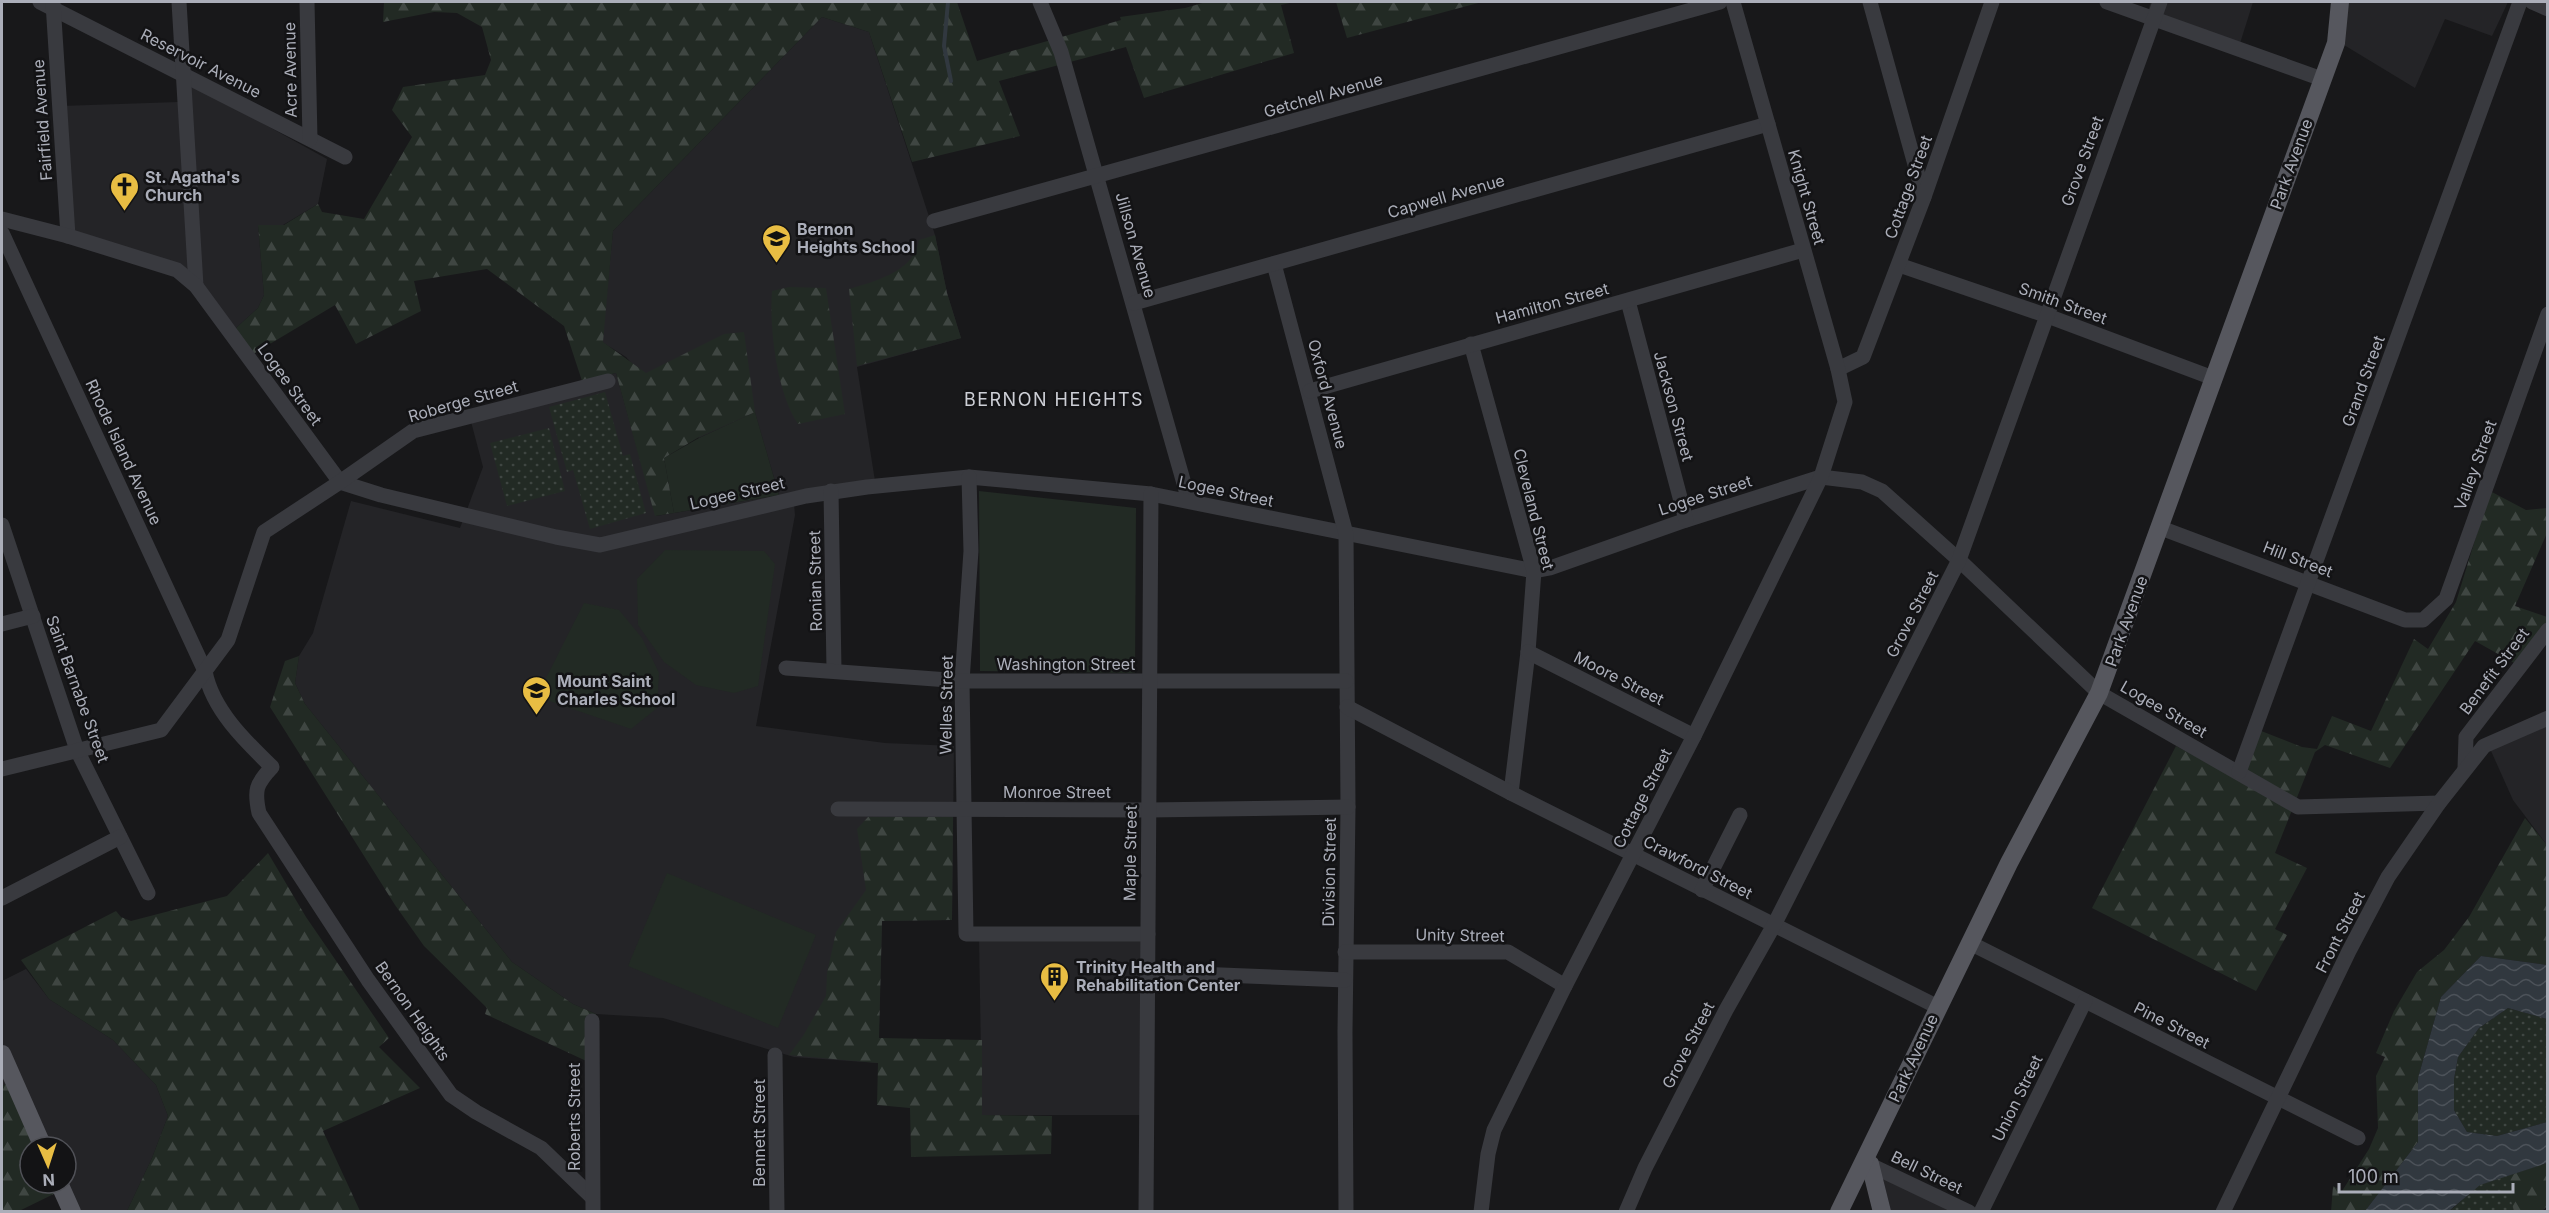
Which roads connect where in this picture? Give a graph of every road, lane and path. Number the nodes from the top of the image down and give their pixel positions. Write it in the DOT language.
graph roads {
  1 [pos="179,2"];
  2 [pos="307,2"];
  3 [pos="1040,2"];
  4 [pos="1720,2"];
  5 [pos="1733,2"];
  6 [pos="1870,2"];
  7 [pos="1992,2"];
  8 [pos="2107,2"];
  9 [pos="2160,2"];
  10 [pos="2340,2"];
  11 [pos="2520,2"];
  12 [pos="2532,2"];
  13 [pos="49,4"];
  14 [pos="2547,9"];
  15 [pos="2153,19"];
  16 [pos="183,74"];
  17 [pos="2322,79"];
  18 [pos="1768,124"];
  19 [pos="310,139"];
  20 [pos="345,157"];
  21 [pos="1097,177"];
  22 [pos="1924,197"];
  23 [pos="2,219"];
  24 [pos="934,221"];
  25 [pos="2,233"];
  26 [pos="68,236"];
  27 [pos="1803,250"];
  28 [pos="1274,264"];
  29 [pos="1899,265"];
  30 [pos="196,286"];
  31 [pos="1628,301"];
  32 [pos="1134,303"];
  33 [pos="2547,314"];
  34 [pos="2045,315"];
  35 [pos="1471,344"];
  36 [pos="2542,349"];
  37 [pos="1838,369"];
  38 [pos="2213,378"];
  39 [pos="608,381"];
  40 [pos="1310,391"];
  41 [pos="1845,402"];
  42 [pos="969,477"];
  43 [pos="1821,477"];
  44 [pos="340,482"];
  45 [pos="831,491"];
  46 [pos="1151,494"];
  47 [pos="1189,501"];
  48 [pos="1686,520"];
  49 [pos="2,525"];
  50 [pos="2161,528"];
  51 [pos="1346,534"];
  52 [pos="1959,560"];
  53 [pos="1534,570"];
  54 [pos="2309,582"];
  55 [pos="33,616"];
  56 [pos="2423,620"];
  57 [pos="2,624"];
  58 [pos="2547,630"];
  59 [pos="1528,652"];
  60 [pos="786,668"];
  61 [pos="834,670"];
  62 [pos="205,671"];
  63 [pos="962,681"];
  64 [pos="1346,681"];
  65 [pos="1149,683"];
  66 [pos="2099,693"];
  67 [pos="1347,707"];
  68 [pos="2547,718"];
  69 [pos="1694,736"];
  70 [pos="77,750"];
  71 [pos="2465,768"];
  72 [pos="2,769"];
  73 [pos="2239,772"];
  74 [pos="1511,793"];
  75 [pos="256,798"];
  76 [pos="2439,803"];
  77 [pos="1348,807"];
  78 [pos="838,809"];
  79 [pos="964,810"];
  80 [pos="1149,810"];
  81 [pos="1740,814"];
  82 [pos="120,837"];
  83 [pos="1633,854"];
  84 [pos="1702,890"];
  85 [pos="148,892"];
  86 [pos="2,898"];
  87 [pos="1774,926"];
  88 [pos="1148,934"];
  89 [pos="1970,943"];
  90 [pos="1345,952"];
  91 [pos="1147,972"];
  92 [pos="1345,980"];
  93 [pos="1565,986"];
  94 [pos="2085,1001"];
  95 [pos="1938,1006"];
  96 [pos="592,1021"];
  97 [pos="775,1054"];
  98 [pos="4,1064"];
  99 [pos="2279,1098"];
  100 [pos="37,1135"];
  101 [pos="2358,1138"];
  102 [pos="1867,1163"];
  103 [pos="64,1195"];
  104 [pos="592,1204"];
  105 [pos="72,1212"];
  106 [pos="777,1212"];
  107 [pos="1146,1212"];
  108 [pos="1346,1212"];
  109 [pos="1481,1212"];
  110 [pos="1626,1212"];
  111 [pos="1839,1212"];
  112 [pos="1882,1212"];
  113 [pos="1969,1212"];
  114 [pos="1981,1212"];
  115 [pos="2223,1212"];
  1 -- 16 [label="street"];
  2 -- 19 [label="street, Acre Avenue"];
  3 -- 21 [label="street, Jillson Avenue"];
  4 -- 21 [label="street, Getchell Avenue"];
  5 -- 18 [label="street, Knight Street"];
  6 -- 22 [label="street"];
  7 -- 22 [label="street, Cottage Street"];
  8 -- 15 [label="street"];
  9 -- 15 [label="street, Grove Street"];
  10 -- 17 [label="main road, Park Avenue"];
  11 -- 54 [label="street, Grand Street"];
  12 -- 14 [label="street"];
  13 -- 16 [label="street, Reservoir Avenue"];
  13 -- 26 [label="street, Fairfield Avenue"];
  15 -- 17 [label="street"];
  15 -- 34 [label="street, Grove Street"];
  16 -- 19 [label="street, Reservoir Avenue"];
  16 -- 30 [label="street"];
  17 -- 38 [label="main road, Park Avenue"];
  18 -- 27 [label="street, Knight Street"];
  18 -- 28 [label="street, Capwell Avenue"];
  19 -- 20 [label="street, Reservoir Avenue"];
  21 -- 24 [label="street, Getchell Avenue"];
  21 -- 32 [label="street, Jillson Avenue"];
  22 -- 29 [label="street, Cottage Street"];
  23 -- 26 [label="street, Logee Street"];
  25 -- 62 [label="street, Rhode Island Avenue"];
  26 -- 30 [label="street, Logee Street"];
  27 -- 31 [label="street, Hamilton Street"];
  27 -- 37 [label="street, Knight Street"];
  28 -- 32 [label="street, Capwell Avenue"];
  28 -- 40 [label="street, Oxford Avenue"];
  29 -- 34 [label="street, Smith Street"];
  29 -- 37 [label="street, Cottage Street"];
  30 -- 44 [label="street, Logee Street"];
  31 -- 35 [label="street, Hamilton Street"];
  31 -- 48 [label="street, Jackson Street"];
  32 -- 47 [label="street, Jillson Avenue"];
  33 -- 36 [label="street, Valley Street"];
  34 -- 38 [label="street, Smith Street"];
  34 -- 52 [label="street, Grove Street"];
  35 -- 40 [label="street, Hamilton Street"];
  35 -- 53 [label="street, Cleveland Street"];
  36 -- 56 [label="street, Valley Street"];
  37 -- 41 [label="street, Knight Street"];
  38 -- 50 [label="main road, Park Avenue"];
  39 -- 44 [label="street, Roberge Street"];
  40 -- 51 [label="street, Oxford Avenue"];
  41 -- 43 [label="street, Cottage Street"];
  42 -- 45 [label="street, Logee Street"];
  42 -- 46 [label="street, Logee Street"];
  42 -- 63 [label="street, Welles Street"];
  43 -- 48 [label="street, Logee Street"];
  43 -- 52 [label="street, Logee Street"];
  43 -- 69 [label="street, Cottage Street"];
  44 -- 45 [label="street, Logee Street"];
  44 -- 62 [label="street, Roberge Street"];
  45 -- 61 [label="street, Ronian Street"];
  46 -- 47 [label="street, Logee Street"];
  46 -- 65 [label="street, Maple Street"];
  47 -- 51 [label="street, Logee Street"];
  48 -- 53 [label="street, Logee Street"];
  49 -- 55 [label="street, Saint Barnabe Street"];
  50 -- 54 [label="street, Hill Street"];
  50 -- 66 [label="main road, Park Avenue"];
  51 -- 53 [label="street, Logee Street"];
  51 -- 64 [label="street, Division Street"];
  52 -- 66 [label="street, Logee Street"];
  52 -- 87 [label="street, Grove Street"];
  53 -- 59 [label="street, Cleveland Street"];
  54 -- 56 [label="street, Hill Street"];
  54 -- 73 [label="street, Grand Street"];
  55 -- 57 [label="street"];
  55 -- 70 [label="street, Saint Barnabe Street"];
  58 -- 71 [label="street, Benefit Street"];
  59 -- 69 [label="street, Moore Street"];
  59 -- 74 [label="street, Cleveland Street"];
  60 -- 61 [label="street, Washington Street"];
  61 -- 63 [label="street, Washington Street"];
  62 -- 70 [label="street, Roberge Street"];
  62 -- 75 [label="street, Rhode Island Avenue"];
  63 -- 65 [label="street, Washington Street"];
  63 -- 79 [label="street, Welles Street"];
  64 -- 65 [label="street, Washington Street"];
  64 -- 67 [label="street, Division Street"];
  65 -- 80 [label="street, Maple Street"];
  66 -- 73 [label="street, Logee Street"];
  66 -- 89 [label="main road, Park Avenue"];
  67 -- 74 [label="street, Crawford Street"];
  67 -- 77 [label="street, Division Street"];
  68 -- 71 [label="street, Front Street"];
  69 -- 83 [label="street, Cottage Street"];
  70 -- 72 [label="street, Roberge Street"];
  70 -- 82 [label="street, Saint Barnabe Street"];
  71 -- 76 [label="street, Front Street"];
  73 -- 76 [label="street, Logee Street"];
  74 -- 83 [label="street, Crawford Street"];
  75 -- 104 [label="street, Bernon Heights"];
  76 -- 99 [label="street, Front Street"];
  77 -- 80 [label="street, Monroe Street"];
  77 -- 90 [label="street, Division Street"];
  78 -- 79 [label="street, Monroe Street"];
  79 -- 80 [label="street, Monroe Street"];
  79 -- 88 [label="street, Welles Street"];
  80 -- 88 [label="street, Maple Street"];
  81 -- 84 [label="street"];
  82 -- 85 [label="street, Saint Barnabe Street"];
  82 -- 86 [label="street"];
  83 -- 84 [label="street, Crawford Street"];
  83 -- 93 [label="street, Cottage Street"];
  84 -- 87 [label="street, Crawford Street"];
  87 -- 95 [label="street, Crawford Street"];
  87 -- 110 [label="street, Grove Street"];
  88 -- 91 [label="street, Maple Street"];
  89 -- 94 [label="street, Pine Street"];
  89 -- 95 [label="main road, Park Avenue"];
  90 -- 92 [label="street, Division Street"];
  90 -- 93 [label="street, Unity Street"];
  91 -- 92 [label="street"];
  91 -- 107 [label="street, Maple Street"];
  92 -- 108 [label="street, Division Street"];
  93 -- 109 [label="street, Cottage Street"];
  94 -- 99 [label="street, Pine Street"];
  94 -- 114 [label="street, Union Street"];
  95 -- 102 [label="main road, Park Avenue"];
  96 -- 104 [label="street, Roberts Street"];
  97 -- 106 [label="street, Bennett Street"];
  98 -- 100 [label="main road"];
  99 -- 101 [label="street, Pine Street"];
  99 -- 115 [label="street, Front Street"];
  102 -- 111 [label="main road, Park Avenue"];
  102 -- 112 [label="main road"];
  102 -- 113 [label="street, Bell Street"];
  103 -- 105 [label="main road"];
}
